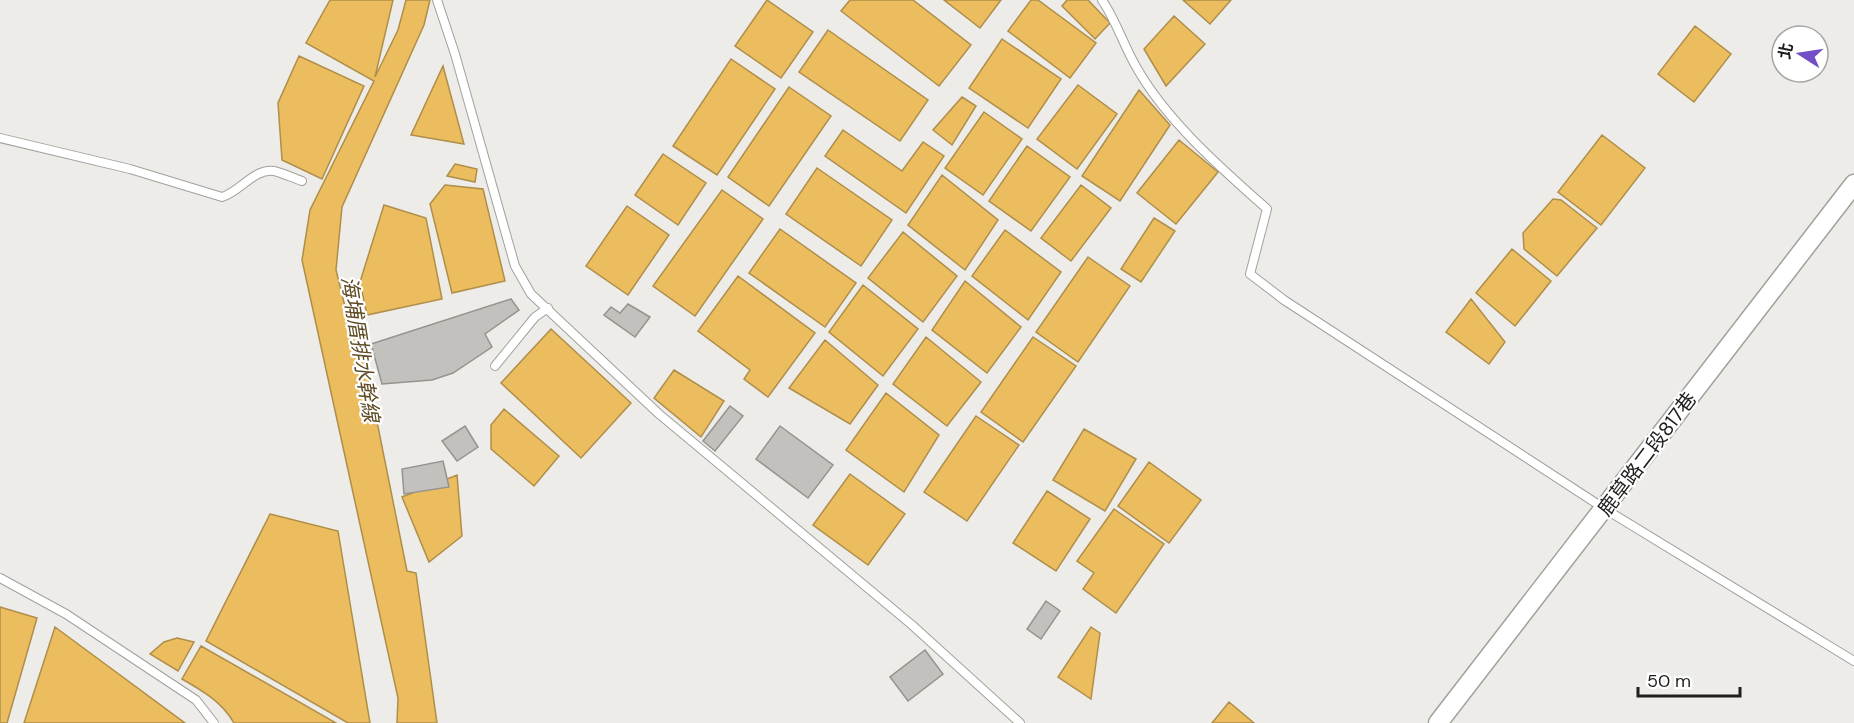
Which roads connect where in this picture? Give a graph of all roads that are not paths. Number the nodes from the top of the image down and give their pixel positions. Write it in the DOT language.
graph roads {
  1 [pos="437,0"];
  2 [pos="1102,0"];
  3 [pos="0,138"];
  4 [pos="302,181"];
  5 [pos="1854,184"];
  6 [pos="548,308"];
  7 [pos="495,366"];
  8 [pos="1605,509"];
  9 [pos="0,578"];
  10 [pos="1854,661"];
  11 [pos="214,723"];
  12 [pos="1020,723"];
  13 [pos="1438,723"];
  1 -- 6 [label="lane"];
  2 -- 8 [label="lane"];
  3 -- 4 [label="lane"];
  5 -- 8 [label="street, 鹿草路二段817巷"];
  6 -- 7 [label="lane"];
  6 -- 12 [label="lane"];
  8 -- 10 [label="lane"];
  8 -- 13 [label="street, 鹿草路二段817巷"];
  9 -- 11 [label="lane"];
}
